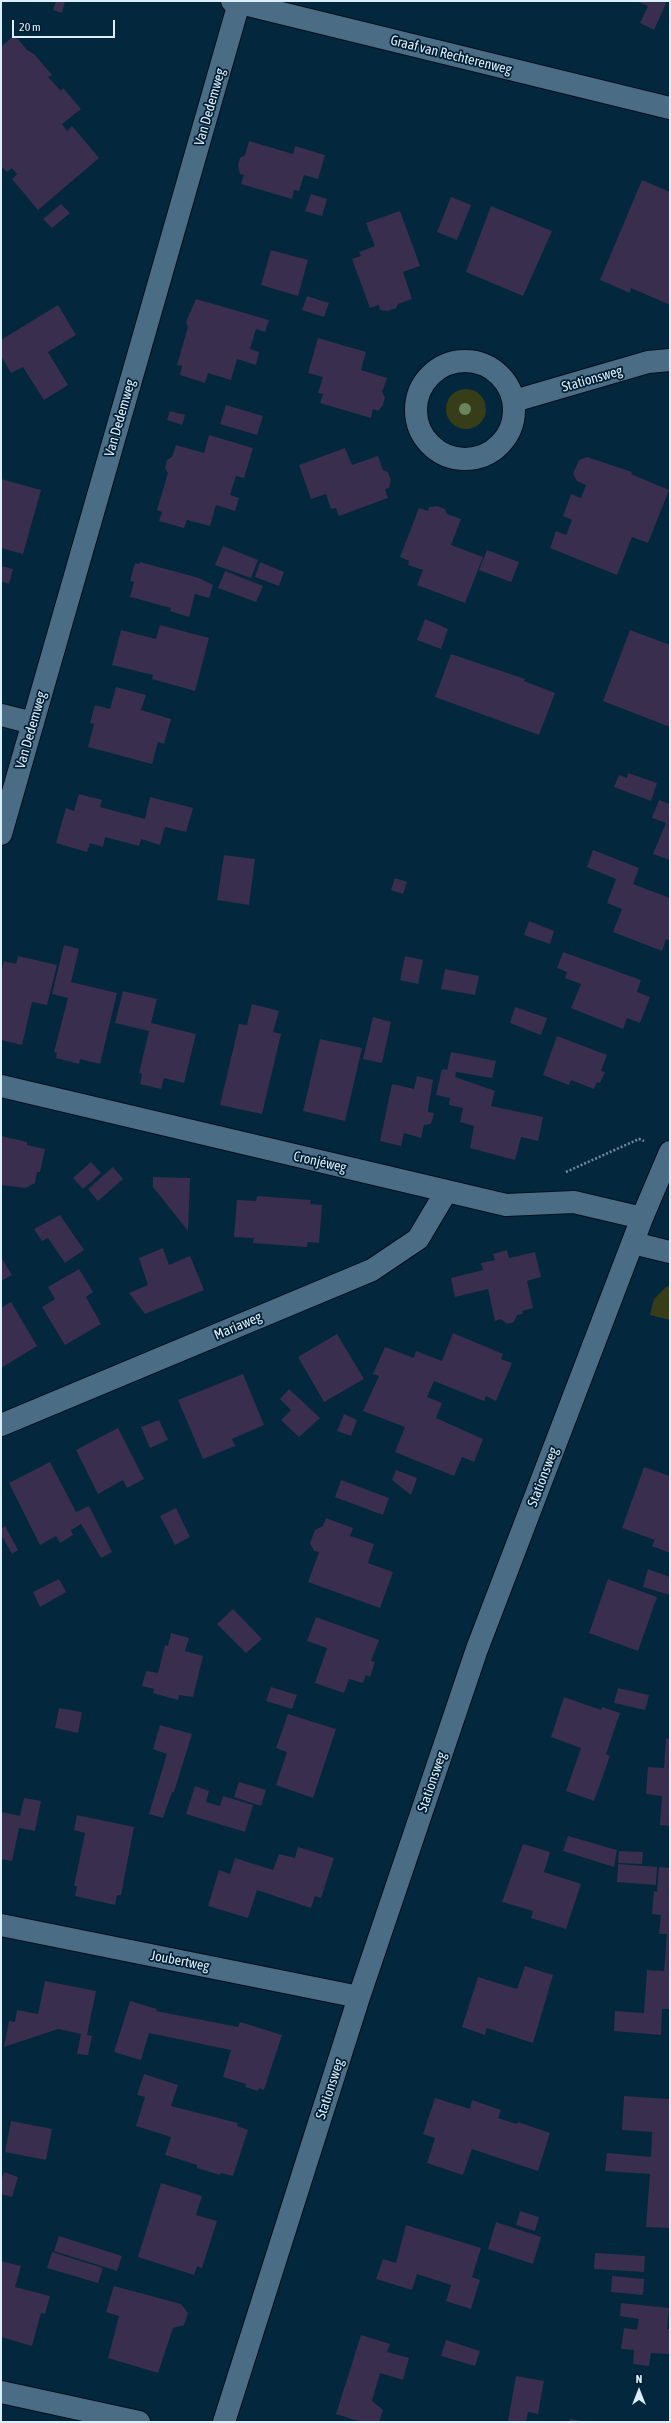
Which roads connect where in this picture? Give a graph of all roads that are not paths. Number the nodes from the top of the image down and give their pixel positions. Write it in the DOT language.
graph roads {
  1 [pos="236,2"];
  2 [pos="670,108"];
  3 [pos="670,360"];
  4 [pos="514,401"];
  5 [pos="1,715"];
  6 [pos="32,723"];
  7 [pos="1,834"];
  8 [pos="1,1086"];
  9 [pos="661,1148"];
  10 [pos="446,1192"];
  11 [pos="642,1218"];
  12 [pos="633,1243"];
  13 [pos="670,1252"];
  14 [pos="1,1425"];
  15 [pos="1,1925"];
  16 [pos="359,1997"];
  17 [pos="1,2392"];
  18 [pos="138,2422"];
  19 [pos="224,2422"];
  1 -- 2 [label="street, Graaf van Rechterenweg"];
  1 -- 6 [label="street, Van Dedemweg"];
  3 -- 4 [label="street, Stationsweg"];
  4 -- 4 [label="street"];
  5 -- 6 [label="street"];
  6 -- 7 [label="street, Van Dedemweg"];
  8 -- 10 [label="street, Cronjéweg"];
  9 -- 11 [label="street, Stationsweg"];
  10 -- 11 [label="street, Cronjéweg"];
  10 -- 14 [label="street, Mariaweg"];
  11 -- 12 [label="street, Stationsweg"];
  12 -- 13 [label="street"];
  12 -- 16 [label="street, Stationsweg"];
  15 -- 16 [label="street, Joubertweg"];
  16 -- 19 [label="street, Stationsweg"];
  17 -- 18 [label="street"];
}
